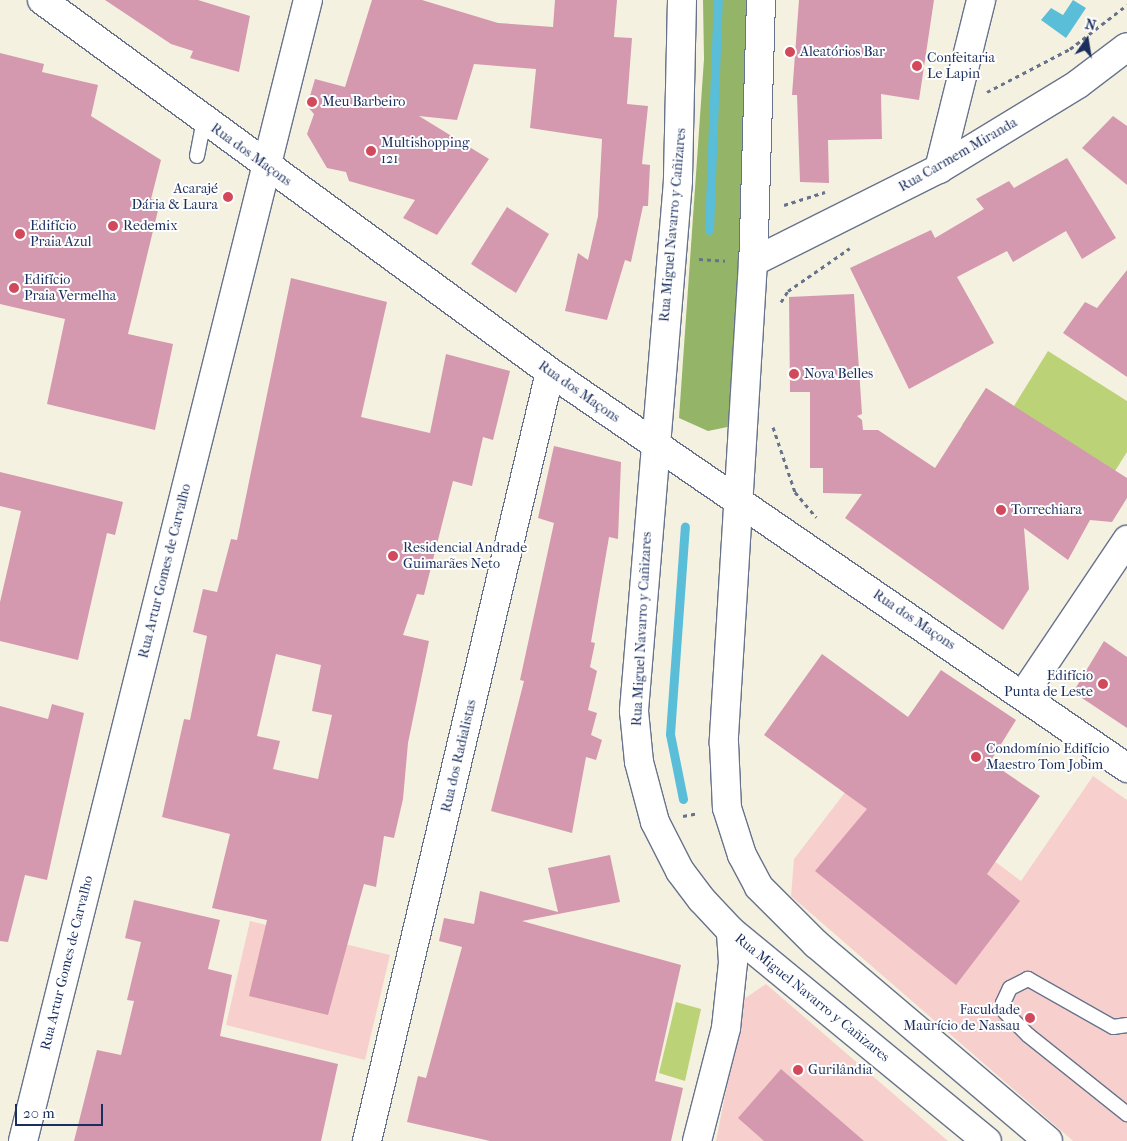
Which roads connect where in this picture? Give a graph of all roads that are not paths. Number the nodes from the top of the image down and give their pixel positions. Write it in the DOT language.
graph roads {
  1 [pos="42,0"];
  2 [pos="308,0"];
  3 [pos="682,0"];
  4 [pos="761,0"];
  5 [pos="981,0"];
  6 [pos="1127,47"];
  7 [pos="204,121"];
  8 [pos="197,156"];
  9 [pos="266,167"];
  10 [pos="939,169"];
  11 [pos="753,262"];
  12 [pos="550,372"];
  13 [pos="653,444"];
  14 [pos="741,502"];
  15 [pos="1127,540"];
  16 [pos="1023,695"];
  17 [pos="1127,768"];
  18 [pos="731,931"];
  19 [pos="1120,1026"];
  20 [pos="1127,1037"];
  21 [pos="1127,1114"];
  22 [pos="22,1141"];
  23 [pos="367,1141"];
  24 [pos="697,1141"];
  25 [pos="986,1141"];
  26 [pos="1048,1141"];
  1 -- 7 [label="street, Rua dos Maçons"];
  2 -- 9 [label="street, Rua Artur Gomes de Carvalho"];
  3 -- 13 [label="street, Rua Miguel Navarro y Cañizares"];
  4 -- 11 [label="street"];
  5 -- 10 [label="street"];
  6 -- 10 [label="street, Rua Carmem Miranda"];
  7 -- 8 [label="lane"];
  7 -- 9 [label="street, Rua dos Maçons"];
  9 -- 12 [label="street, Rua dos Maçons"];
  9 -- 22 [label="street, Rua Artur Gomes de Carvalho"];
  10 -- 11 [label="street, Rua Carmem Miranda"];
  11 -- 14 [label="street"];
  12 -- 13 [label="street, Rua dos Maçons"];
  12 -- 23 [label="street, Rua dos Radialistas"];
  13 -- 14 [label="street, Rua dos Maçons"];
  13 -- 18 [label="street, Rua Miguel Navarro y Cañizares"];
  14 -- 16 [label="street, Rua dos Maçons"];
  14 -- 26 [label="street"];
  15 -- 16 [label="street"];
  16 -- 17 [label="street, Rua dos Maçons"];
  18 -- 24 [label="street"];
  18 -- 25 [label="street, Rua Miguel Navarro y Cañizares"];
  19 -- 20 [label="lane"];
  19 -- 21 [label="lane"];
}
